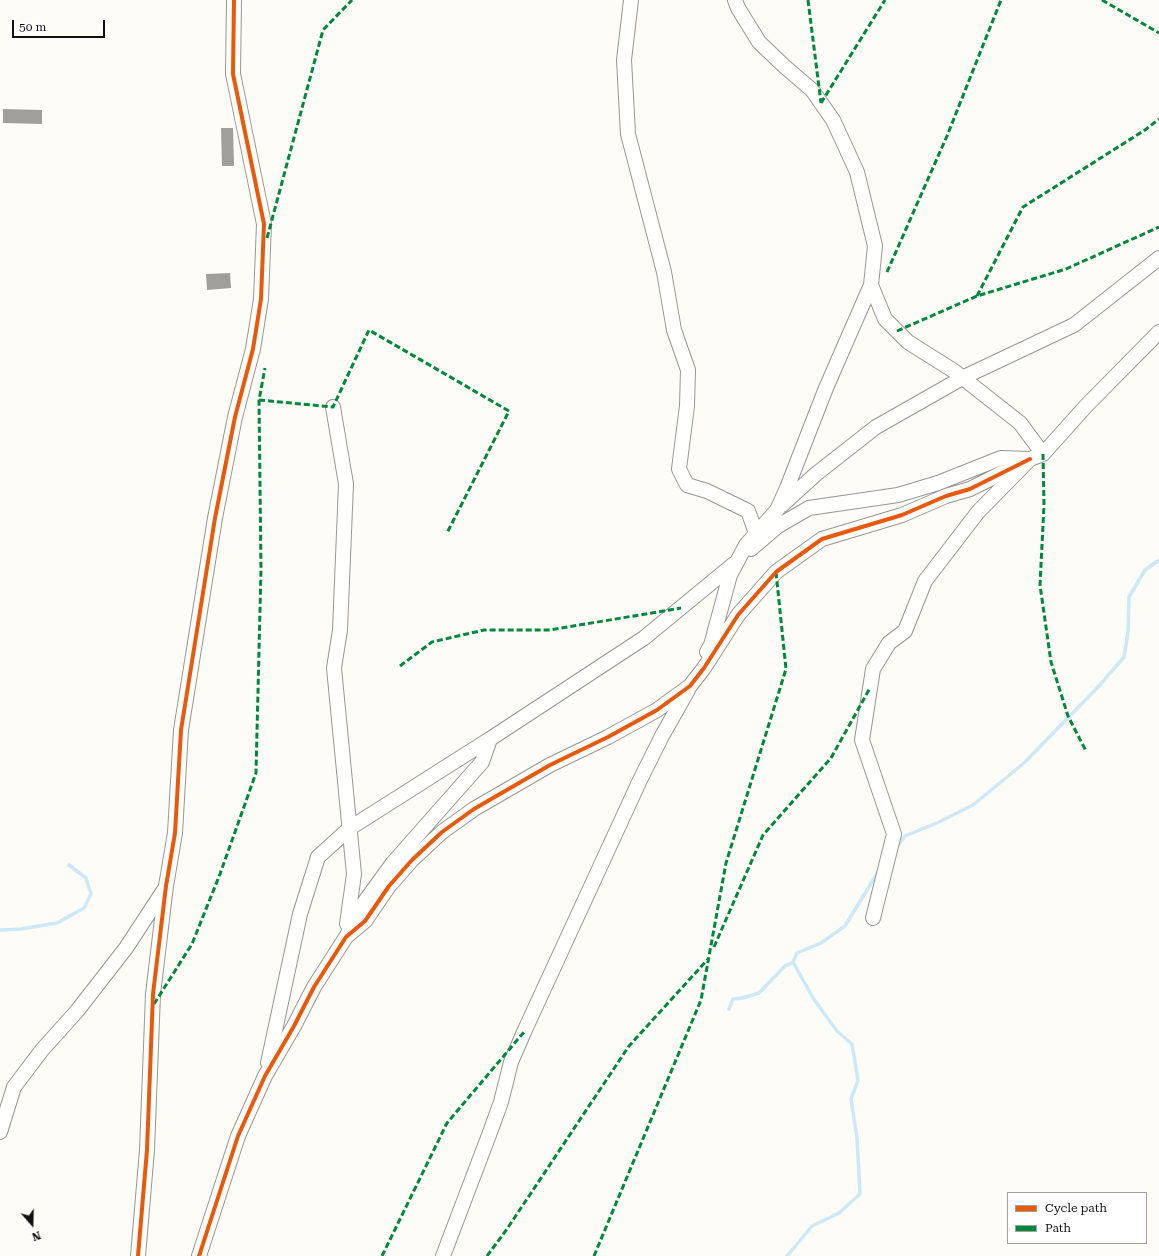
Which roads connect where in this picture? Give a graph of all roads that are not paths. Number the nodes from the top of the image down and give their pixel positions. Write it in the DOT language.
graph roads {
  1 [pos="234,0"];
  2 [pos="631,0"];
  3 [pos="735,0"];
  4 [pos="1159,258"];
  5 [pos="871,285"];
  6 [pos="1159,332"];
  7 [pos="964,377"];
  8 [pos="333,407"];
  9 [pos="1043,454"];
  10 [pos="1030,459"];
  11 [pos="778,510"];
  12 [pos="756,533"];
  13 [pos="739,560"];
  14 [pos="690,686"];
  15 [pos="490,739"];
  16 [pos="350,828"];
  17 [pos="166,886"];
  18 [pos="873,918"];
  19 [pos="346,937"];
  20 [pos="265,1076"];
  21 [pos="0,1132"];
  22 [pos="138,1256"];
  23 [pos="199,1256"];
  24 [pos="443,1256"];
  1 -- 17 [label="street"];
  2 -- 12 [label="street"];
  3 -- 5 [label="street"];
  4 -- 7 [label="street"];
  5 -- 7 [label="street"];
  5 -- 11 [label="street"];
  6 -- 9 [label="street"];
  7 -- 9 [label="street"];
  7 -- 11 [label="street"];
  8 -- 16 [label="street"];
  9 -- 10 [label="street"];
  10 -- 13 [label="street"];
  10 -- 14 [label="street"];
  10 -- 18 [label="street"];
  11 -- 12 [label="street"];
  12 -- 13 [label="street"];
  13 -- 14 [label="street"];
  13 -- 15 [label="street"];
  14 -- 19 [label="street"];
  14 -- 24 [label="street"];
  15 -- 16 [label="street"];
  15 -- 19 [label="street"];
  16 -- 19 [label="street"];
  16 -- 20 [label="street"];
  17 -- 21 [label="street"];
  17 -- 22 [label="street"];
  19 -- 20 [label="street"];
  20 -- 23 [label="street"];
}
